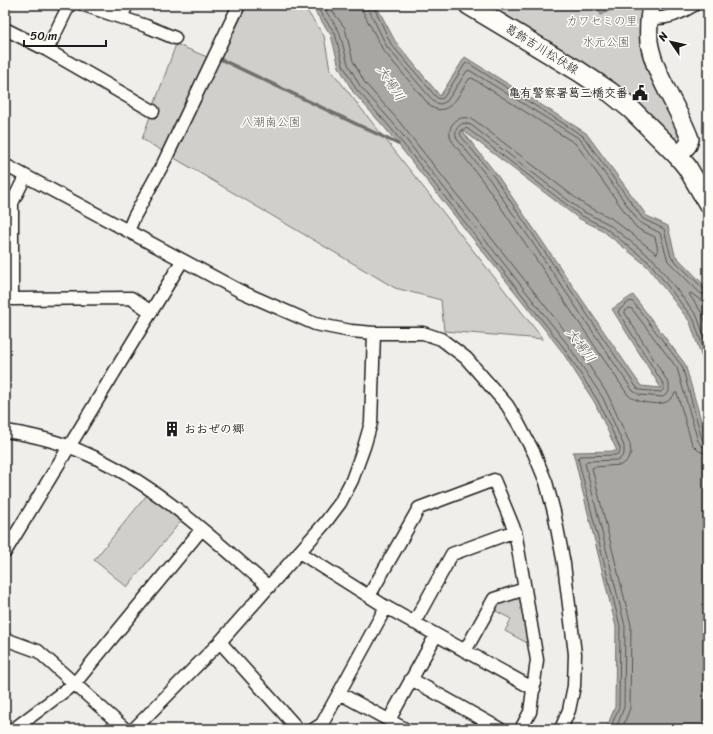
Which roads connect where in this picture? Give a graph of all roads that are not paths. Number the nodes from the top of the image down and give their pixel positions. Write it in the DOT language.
graph roads {
  1 [pos="69,5"];
  2 [pos="84,5"];
  3 [pos="127,5"];
  4 [pos="240,5"];
  5 [pos="469,5"];
  6 [pos="694,5"];
  7 [pos="650,11"];
  8 [pos="121,17"];
  9 [pos="5,29"];
  10 [pos="175,38"];
  11 [pos="46,50"];
  12 [pos="153,111"];
  13 [pos="678,156"];
  14 [pos="5,165"];
  15 [pos="25,177"];
  16 [pos="708,204"];
  17 [pos="128,231"];
  18 [pos="182,261"];
  19 [pos="151,312"];
  20 [pos="374,332"];
  21 [pos="5,431"];
  22 [pos="70,447"];
  23 [pos="202,530"];
  24 [pos="515,532"];
  25 [pos="5,552"];
  26 [pos="299,552"];
  27 [pos="269,587"];
  28 [pos="525,589"];
  29 [pos="369,596"];
  30 [pos="386,607"];
  31 [pos="414,623"];
  32 [pos="436,635"];
  33 [pos="5,639"];
  34 [pos="220,642"];
  35 [pos="465,651"];
  36 [pos="411,679"];
  37 [pos="74,683"];
  38 [pos="534,689"];
  39 [pos="339,693"];
  40 [pos="389,720"];
  41 [pos="14,729"];
  42 [pos="125,729"];
  43 [pos="134,729"];
  44 [pos="298,729"];
  45 [pos="314,729"];
  46 [pos="405,729"];
  47 [pos="500,729"];
  48 [pos="520,729"];
  49 [pos="561,729"];
  1 -- 11 [label="street"];
  2 -- 8 [label="street"];
  3 -- 8 [label="street"];
  4 -- 17 [label="street"];
  5 -- 13 [label="main road, 葛飾吉川松伏線"];
  6 -- 7 [label="street"];
  7 -- 13 [label="street"];
  8 -- 10 [label="street"];
  9 -- 11 [label="street"];
  11 -- 12 [label="street"];
  13 -- 16 [label="main road, 葛飾吉川松伏線"];
  14 -- 15 [label="street"];
  15 -- 17 [label="street"];
  15 -- 19 [label="street"];
  17 -- 18 [label="street"];
  18 -- 19 [label="street"];
  18 -- 20 [label="street"];
  19 -- 22 [label="street"];
  20 -- 26 [label="street"];
  20 -- 49 [label="street"];
  21 -- 22 [label="street"];
  22 -- 23 [label="street"];
  22 -- 25 [label="street"];
  23 -- 27 [label="street"];
  23 -- 37 [label="street"];
  24 -- 28 [label="street"];
  24 -- 29 [label="street"];
  24 -- 31 [label="street"];
  26 -- 27 [label="street"];
  26 -- 29 [label="street"];
  27 -- 34 [label="street"];
  28 -- 35 [label="street"];
  28 -- 38 [label="street"];
  29 -- 30 [label="street"];
  30 -- 31 [label="street"];
  30 -- 39 [label="street"];
  31 -- 32 [label="street"];
  32 -- 35 [label="street"];
  32 -- 36 [label="street"];
  33 -- 37 [label="street"];
  34 -- 43 [label="street"];
  34 -- 44 [label="street"];
  35 -- 38 [label="street"];
  36 -- 40 [label="street"];
  36 -- 47 [label="street"];
  37 -- 41 [label="street"];
  37 -- 42 [label="street"];
  38 -- 48 [label="street"];
  39 -- 40 [label="street"];
  39 -- 45 [label="street"];
  40 -- 46 [label="street"];
}
